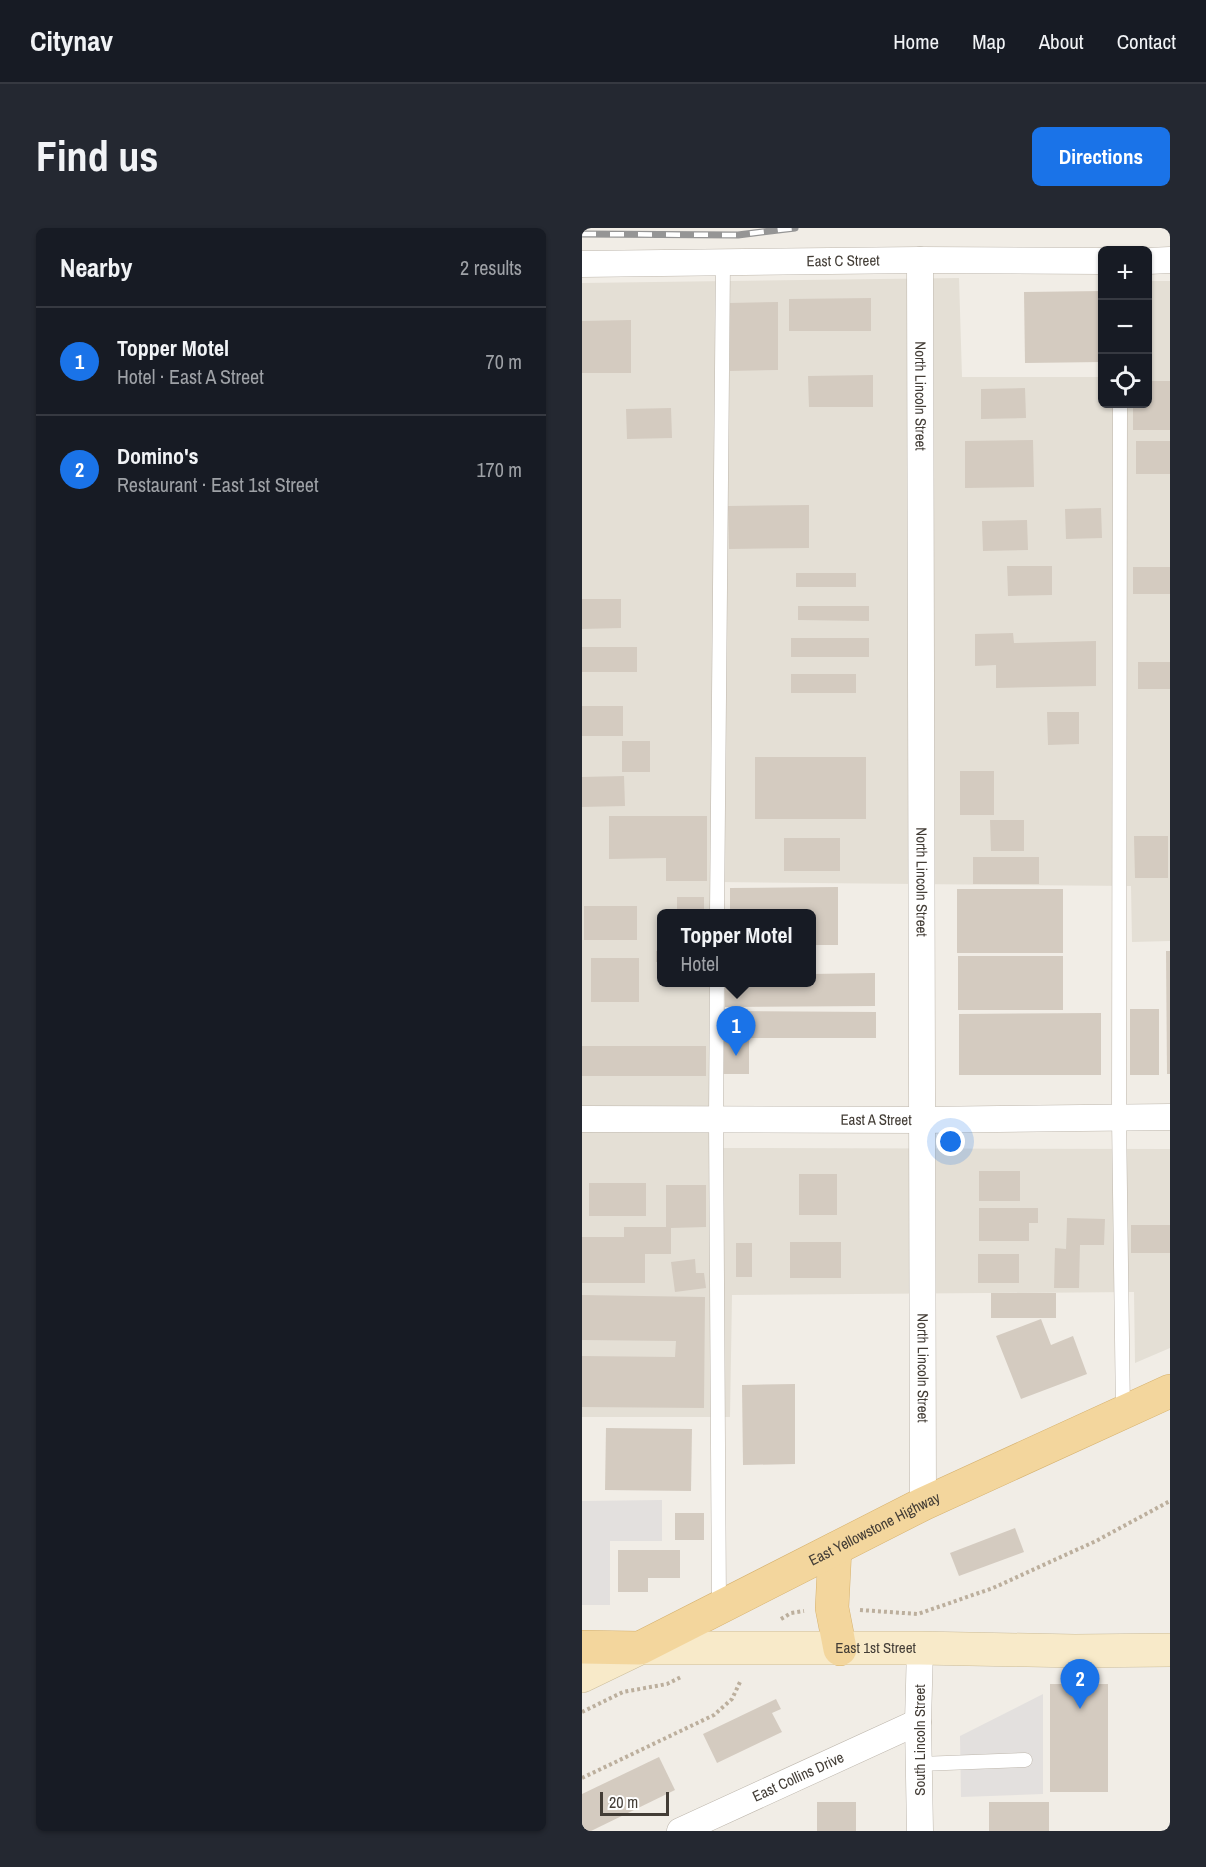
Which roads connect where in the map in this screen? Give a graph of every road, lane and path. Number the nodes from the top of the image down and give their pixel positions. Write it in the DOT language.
graph roads {
  1 [pos="920,260"];
  2 [pos="1170,260"];
  3 [pos="1098,261"];
  4 [pos="1152,261"];
  5 [pos="723,262"];
  6 [pos="582,264"];
  7 [pos="1120,408"];
  8 [pos="717,909"];
  9 [pos="717,987"];
  10 [pos="1170,1117"];
  11 [pos="1119,1118"];
  12 [pos="582,1119"];
  13 [pos="716,1119"];
  14 [pos="922,1120"];
  15 [pos="1170,1391"];
  16 [pos="1123,1413"];
  17 [pos="1170,1501"];
  18 [pos="923,1504"];
  19 [pos="835,1549"];
  20 [pos="718,1607"];
  21 [pos="918,1614"];
  22 [pos="582,1647"];
  23 [pos="640,1648"];
  24 [pos="921,1648"];
  25 [pos="840,1649"];
  26 [pos="1170,1650"];
  27 [pos="582,1676"];
  28 [pos="740,1682"];
  29 [pos="918,1722"];
  30 [pos="1025,1760"];
  31 [pos="920,1764"];
  32 [pos="582,1778"];
  33 [pos="680,1831"];
  34 [pos="920,1831"];
  1 -- 3 [label="street, East C Street"];
  1 -- 5 [label="street, East C Street"];
  1 -- 14 [label="street, North Lincoln Street"];
  2 -- 4 [label="street"];
  5 -- 6 [label="street, East C Street"];
  5 -- 8 [label="lane"];
  7 -- 11 [label="lane"];
  9 -- 13 [label="lane"];
  10 -- 11 [label="street, East A Street"];
  11 -- 14 [label="street, East A Street"];
  11 -- 16 [label="lane"];
  12 -- 13 [label="street, East A Street"];
  13 -- 14 [label="street, East A Street"];
  13 -- 20 [label="lane"];
  14 -- 18 [label="street, North Lincoln Street"];
  15 -- 16 [label="main road, East Yellowstone Highway"];
  16 -- 18 [label="main road, East Yellowstone Highway"];
  17 -- 21 [label="path"];
  18 -- 19 [label="main road, East Yellowstone Highway"];
  19 -- 20 [label="main road, East Yellowstone Highway"];
  19 -- 25 [label="main road"];
  20 -- 23 [label="main road, East Yellowstone Highway"];
  22 -- 23 [label="main road, East 1st Street"];
  23 -- 25 [label="street, East 1st Street"];
  23 -- 27 [label="street, East Yellowstone Highway"];
  24 -- 25 [label="street, East 1st Street"];
  24 -- 26 [label="street, East 1st Street"];
  24 -- 29 [label="street, South Lincoln Street"];
  28 -- 32 [label="path"];
  29 -- 31 [label="street, South Lincoln Street"];
  29 -- 33 [label="street, East Collins Drive"];
  30 -- 31 [label="lane"];
  31 -- 34 [label="street, South Lincoln Street"];
}
